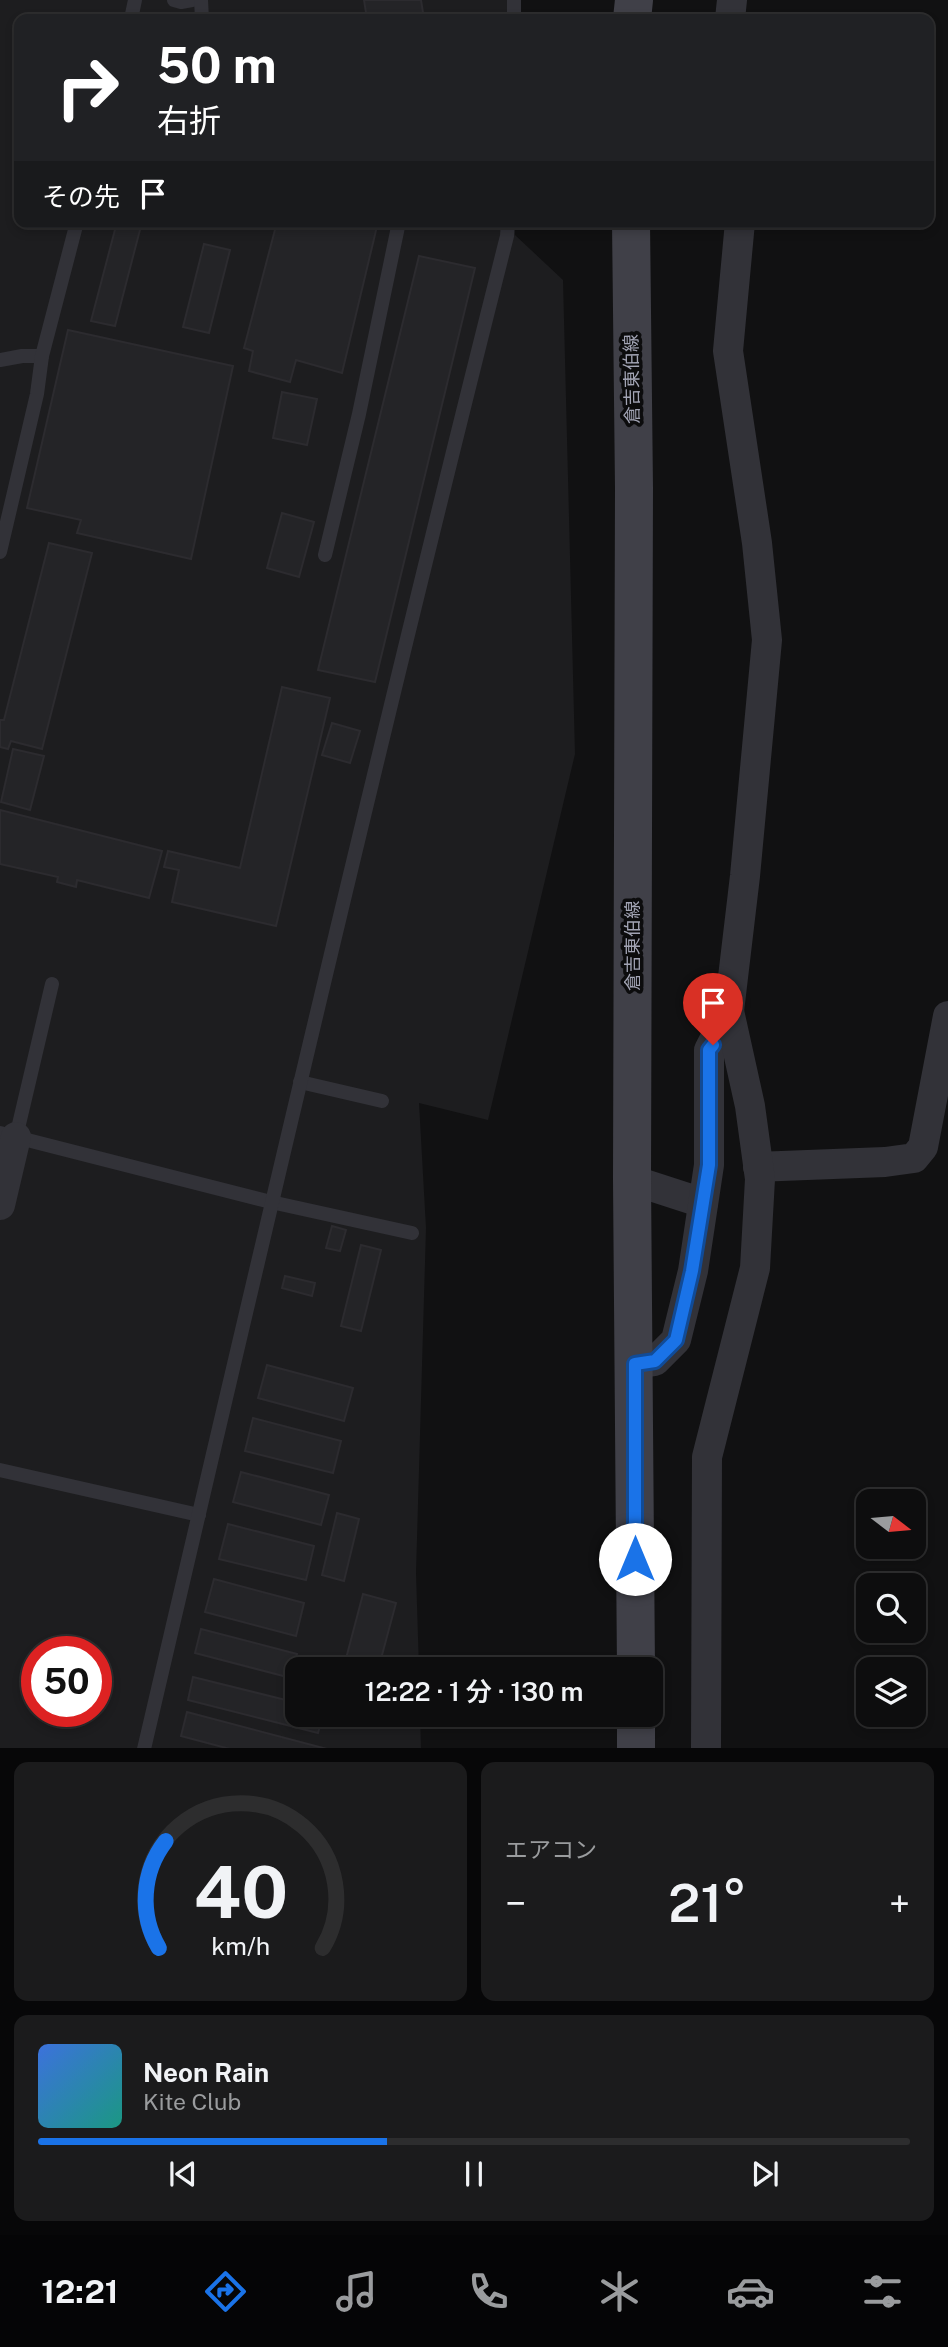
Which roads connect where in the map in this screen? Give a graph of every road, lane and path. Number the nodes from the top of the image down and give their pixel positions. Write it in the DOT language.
graph roads {
  1 [pos="174,0"];
  2 [pos="192,0"];
  3 [pos="75,228"];
  4 [pos="398,228"];
  5 [pos="508,228"];
  6 [pos="631,228"];
  7 [pos="739,228"];
  8 [pos="42,356"];
  9 [pos="0,360"];
  10 [pos="0,552"];
  11 [pos="325,555"];
  12 [pos="52,984"];
  13 [pos="729,1011"];
  14 [pos="948,1016"];
  15 [pos="300,1082"];
  16 [pos="382,1101"];
  17 [pos="8,1135"];
  18 [pos="758,1167"];
  19 [pos="632,1180"];
  20 [pos="271,1202"];
  21 [pos="703,1203"];
  22 [pos="0,1205"];
  23 [pos="412,1233"];
  24 [pos="635,1364"];
  25 [pos="0,1470"];
  26 [pos="199,1515"];
  27 [pos="636,1657"];
  28 [pos="636,1727"];
  29 [pos="144,1748"];
  30 [pos="636,1748"];
  31 [pos="706,1748"];
  1 -- 2 [label="lane"];
  3 -- 8 [label="lane"];
  4 -- 11 [label="lane"];
  5 -- 15 [label="lane"];
  6 -- 19 [label="main road, 倉吉東伯線"];
  7 -- 13 [label="street"];
  8 -- 9 [label="lane"];
  8 -- 10 [label="lane"];
  12 -- 17 [label="lane"];
  13 -- 18 [label="street"];
  13 -- 21 [label="street"];
  14 -- 18 [label="street"];
  15 -- 16 [label="lane"];
  15 -- 20 [label="lane"];
  17 -- 20 [label="lane"];
  17 -- 22 [label="street"];
  18 -- 31 [label="street"];
  19 -- 21 [label="street"];
  19 -- 24 [label="main road, 倉吉東伯線"];
  20 -- 23 [label="lane"];
  20 -- 26 [label="lane"];
  21 -- 24 [label="street"];
  24 -- 27 [label="main road, 倉吉東伯線"];
  25 -- 26 [label="lane"];
  26 -- 29 [label="lane"];
  28 -- 30 [label="main road"];
}
